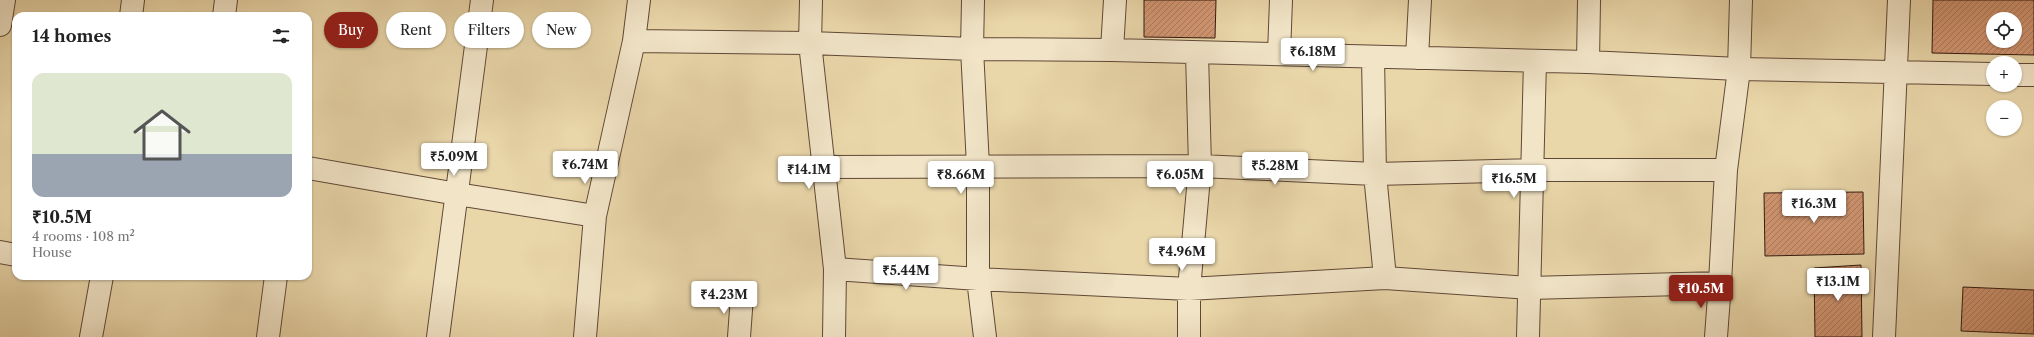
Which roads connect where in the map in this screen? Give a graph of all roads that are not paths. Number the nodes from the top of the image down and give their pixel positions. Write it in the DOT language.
graph roads {
  1 [pos="4,0"];
  2 [pos="133,0"];
  3 [pos="226,0"];
  4 [pos="482,0"];
  5 [pos="639,0"];
  6 [pos="811,0"];
  7 [pos="973,0"];
  8 [pos="1115,0"];
  9 [pos="1281,0"];
  10 [pos="1420,0"];
  11 [pos="1589,0"];
  12 [pos="1741,0"];
  13 [pos="1899,0"];
  14 [pos="132,12"];
  15 [pos="224,12"];
  16 [pos="0,25"];
  17 [pos="634,41"];
  18 [pos="810,43"];
  19 [pos="972,49"];
  20 [pos="1112,50"];
  21 [pos="1197,53"];
  22 [pos="1279,54"];
  23 [pos="1373,57"];
  24 [pos="1417,58"];
  25 [pos="1534,61"];
  26 [pos="1588,62"];
  27 [pos="1739,69"];
  28 [pos="1896,72"];
  29 [pos="1986,74"];
  30 [pos="2022,75"];
  31 [pos="2034,75"];
  32 [pos="978,166"];
  33 [pos="1200,166"];
  34 [pos="824,167"];
  35 [pos="312,169"];
  36 [pos="1532,170"];
  37 [pos="1726,170"];
  38 [pos="1375,174"];
  39 [pos="457,194"];
  40 [pos="595,216"];
  41 [pos="0,252"];
  42 [pos="12,254"];
  43 [pos="836,269"];
  44 [pos="1385,278"];
  45 [pos="978,279"];
  46 [pos="101,280"];
  47 [pos="275,280"];
  48 [pos="1720,283"];
  49 [pos="1529,288"];
  50 [pos="1189,289"];
  51 [pos="742,296"];
  52 [pos="91,337"];
  53 [pos="268,337"];
  54 [pos="438,337"];
  55 [pos="585,337"];
  56 [pos="740,337"];
  57 [pos="834,337"];
  58 [pos="985,337"];
  59 [pos="1189,337"];
  60 [pos="1528,337"];
  61 [pos="1716,337"];
  62 [pos="1884,337"];
  1 -- 16 [label="street"];
  2 -- 14 [label="street"];
  3 -- 15 [label="street"];
  4 -- 39 [label="street"];
  5 -- 17 [label="street"];
  6 -- 18 [label="street"];
  7 -- 19 [label="street"];
  8 -- 20 [label="street"];
  9 -- 22 [label="street"];
  10 -- 24 [label="street"];
  11 -- 26 [label="street"];
  12 -- 27 [label="street"];
  13 -- 28 [label="street"];
  17 -- 18 [label="street"];
  17 -- 40 [label="street"];
  18 -- 19 [label="street"];
  18 -- 34 [label="street"];
  19 -- 20 [label="street"];
  19 -- 32 [label="street"];
  20 -- 21 [label="street"];
  21 -- 22 [label="street"];
  21 -- 33 [label="street"];
  22 -- 23 [label="street"];
  23 -- 24 [label="street"];
  23 -- 38 [label="street"];
  24 -- 25 [label="street"];
  25 -- 26 [label="street"];
  25 -- 36 [label="street"];
  26 -- 27 [label="street"];
  27 -- 28 [label="street"];
  27 -- 37 [label="street"];
  28 -- 29 [label="street"];
  28 -- 62 [label="street"];
  30 -- 31 [label="street"];
  32 -- 33 [label="street"];
  32 -- 34 [label="street"];
  32 -- 45 [label="street"];
  33 -- 38 [label="street"];
  33 -- 50 [label="street"];
  34 -- 43 [label="street"];
  35 -- 39 [label="street"];
  36 -- 37 [label="street"];
  36 -- 38 [label="street"];
  36 -- 49 [label="street"];
  37 -- 48 [label="street"];
  38 -- 44 [label="street"];
  39 -- 40 [label="street"];
  39 -- 54 [label="street"];
  40 -- 55 [label="street"];
  41 -- 42 [label="street"];
  43 -- 45 [label="street"];
  43 -- 57 [label="street"];
  44 -- 49 [label="street"];
  44 -- 50 [label="street"];
  45 -- 50 [label="street"];
  45 -- 58 [label="street"];
  46 -- 52 [label="street"];
  47 -- 53 [label="street"];
  48 -- 49 [label="street"];
  48 -- 61 [label="street"];
  49 -- 60 [label="street"];
  50 -- 59 [label="street"];
  51 -- 56 [label="street"];
}
